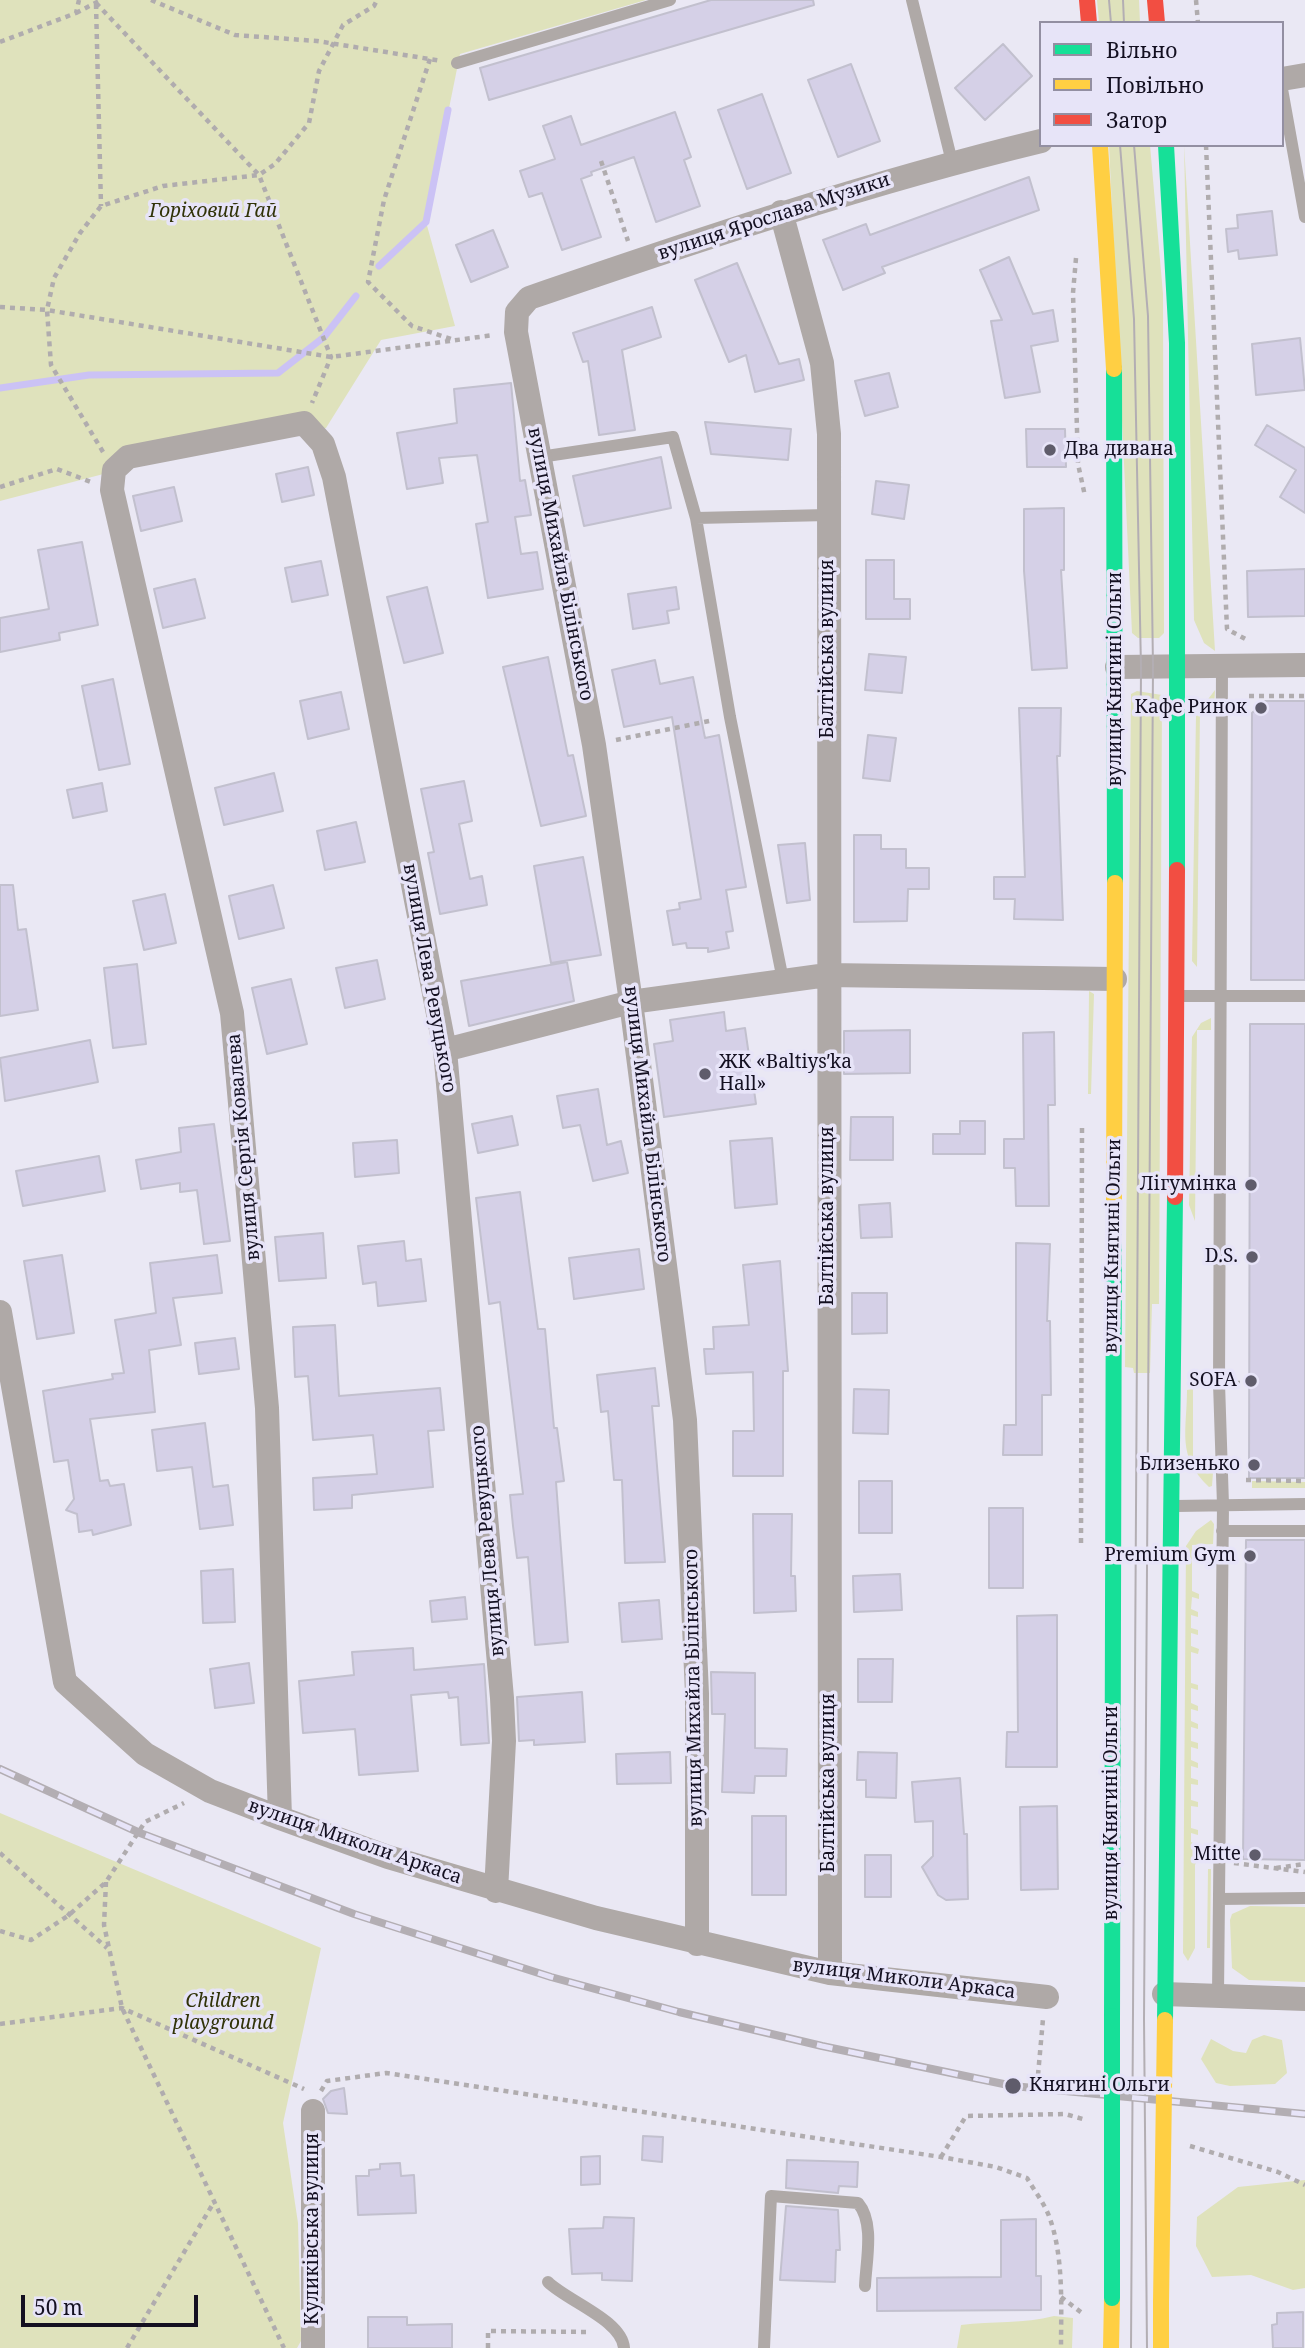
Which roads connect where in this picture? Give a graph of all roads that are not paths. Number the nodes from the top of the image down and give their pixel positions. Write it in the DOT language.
graph roads {
  1 [pos="670,0"];
  2 [pos="912,0"];
  3 [pos="1087,0"];
  4 [pos="1155,0"];
  5 [pos="1089,21"];
  6 [pos="1157,21"];
  7 [pos="457,63"];
  8 [pos="1305,75"];
  9 [pos="1284,79"];
  10 [pos="1284,100"];
  11 [pos="1039,141"];
  12 [pos="1100,147"];
  13 [pos="1166,147"];
  14 [pos="952,162"];
  15 [pos="781,212"];
  16 [pos="1305,217"];
  17 [pos="516,322"];
  18 [pos="304,423"];
  19 [pos="540,457"];
  20 [pos="828,515"];
  21 [pos="696,518"];
  22 [pos="1178,666"];
  23 [pos="1222,666"];
  24 [pos="1305,666"];
  25 [pos="1116,667"];
  26 [pos="827,975"];
  27 [pos="1115,979"];
  28 [pos="783,981"];
  29 [pos="1222,995"];
  30 [pos="1175,996"];
  31 [pos="1305,996"];
  32 [pos="631,1002"];
  33 [pos="445,1050"];
  34 [pos="0,1312"];
  35 [pos="1305,1504"];
  36 [pos="1223,1505"];
  37 [pos="1170,1506"];
  38 [pos="1223,1531"];
  39 [pos="1305,1531"];
  40 [pos="280,1818"];
  41 [pos="496,1891"];
  42 [pos="1305,1898"];
  43 [pos="1219,1899"];
  44 [pos="698,1944"];
  45 [pos="830,1973"];
  46 [pos="1164,1994"];
  47 [pos="1218,1994"];
  48 [pos="1047,1997"];
  49 [pos="1305,1999"];
  50 [pos="315,2103"];
  51 [pos="548,2282"];
  52 [pos="864,2286"];
  53 [pos="313,2348"];
  54 [pos="624,2348"];
  55 [pos="764,2348"];
  56 [pos="1111,2348"];
  57 [pos="1161,2348"];
  1 -- 7 [label="lane"];
  2 -- 14 [label="lane"];
  3 -- 5 [label="main road"];
  4 -- 6 [label="main road"];
  8 -- 9 [label="street"];
  10 -- 16 [label="lane"];
  11 -- 14 [label="street, вулиця Ярослава Музики"];
  12 -- 25 [label="main road, вулиця Княгині Ольги"];
  13 -- 22 [label="main road"];
  14 -- 15 [label="street, вулиця Ярослава Музики"];
  15 -- 17 [label="street, вулиця Ярослава Музики"];
  15 -- 20 [label="street, Балтійська вулиця"];
  17 -- 19 [label="street, вулиця Михайла Білінського"];
  18 -- 33 [label="street, вулиця Лева Ревуцького"];
  18 -- 40 [label="street, вулиця Сергія Ковалева"];
  19 -- 21 [label="lane"];
  19 -- 32 [label="street, вулиця Михайла Білінського"];
  20 -- 21 [label="lane"];
  20 -- 26 [label="street, Балтійська вулиця"];
  21 -- 28 [label="lane"];
  22 -- 23 [label="street"];
  22 -- 25 [label="street"];
  22 -- 30 [label="main road"];
  23 -- 24 [label="street"];
  23 -- 29 [label="lane"];
  25 -- 27 [label="main road, вулиця Княгині Ольги"];
  26 -- 27 [label="street"];
  26 -- 28 [label="street"];
  26 -- 45 [label="street, Балтійська вулиця"];
  27 -- 56 [label="main road, вулиця Княгині Ольги, bridge"];
  28 -- 32 [label="street"];
  29 -- 30 [label="lane"];
  29 -- 31 [label="lane"];
  29 -- 36 [label="lane"];
  30 -- 37 [label="main road"];
  32 -- 33 [label="street"];
  32 -- 44 [label="street, вулиця Михайла Білінського"];
  33 -- 41 [label="street, вулиця Лева Ревуцького"];
  34 -- 40 [label="street, вулиця Миколи Аркаса"];
  35 -- 36 [label="lane"];
  36 -- 37 [label="lane"];
  36 -- 38 [label="lane"];
  37 -- 46 [label="main road"];
  38 -- 39 [label="lane"];
  38 -- 43 [label="lane"];
  40 -- 41 [label="street, вулиця Миколи Аркаса"];
  41 -- 44 [label="street, вулиця Миколи Аркаса"];
  42 -- 43 [label="lane"];
  43 -- 47 [label="lane"];
  44 -- 45 [label="street, вулиця Миколи Аркаса"];
  45 -- 48 [label="street, вулиця Миколи Аркаса"];
  46 -- 47 [label="street"];
  46 -- 57 [label="main road, bridge"];
  47 -- 49 [label="street"];
  50 -- 53 [label="street, Куликівська вулиця"];
  51 -- 54 [label="lane"];
  52 -- 55 [label="lane"];
}
